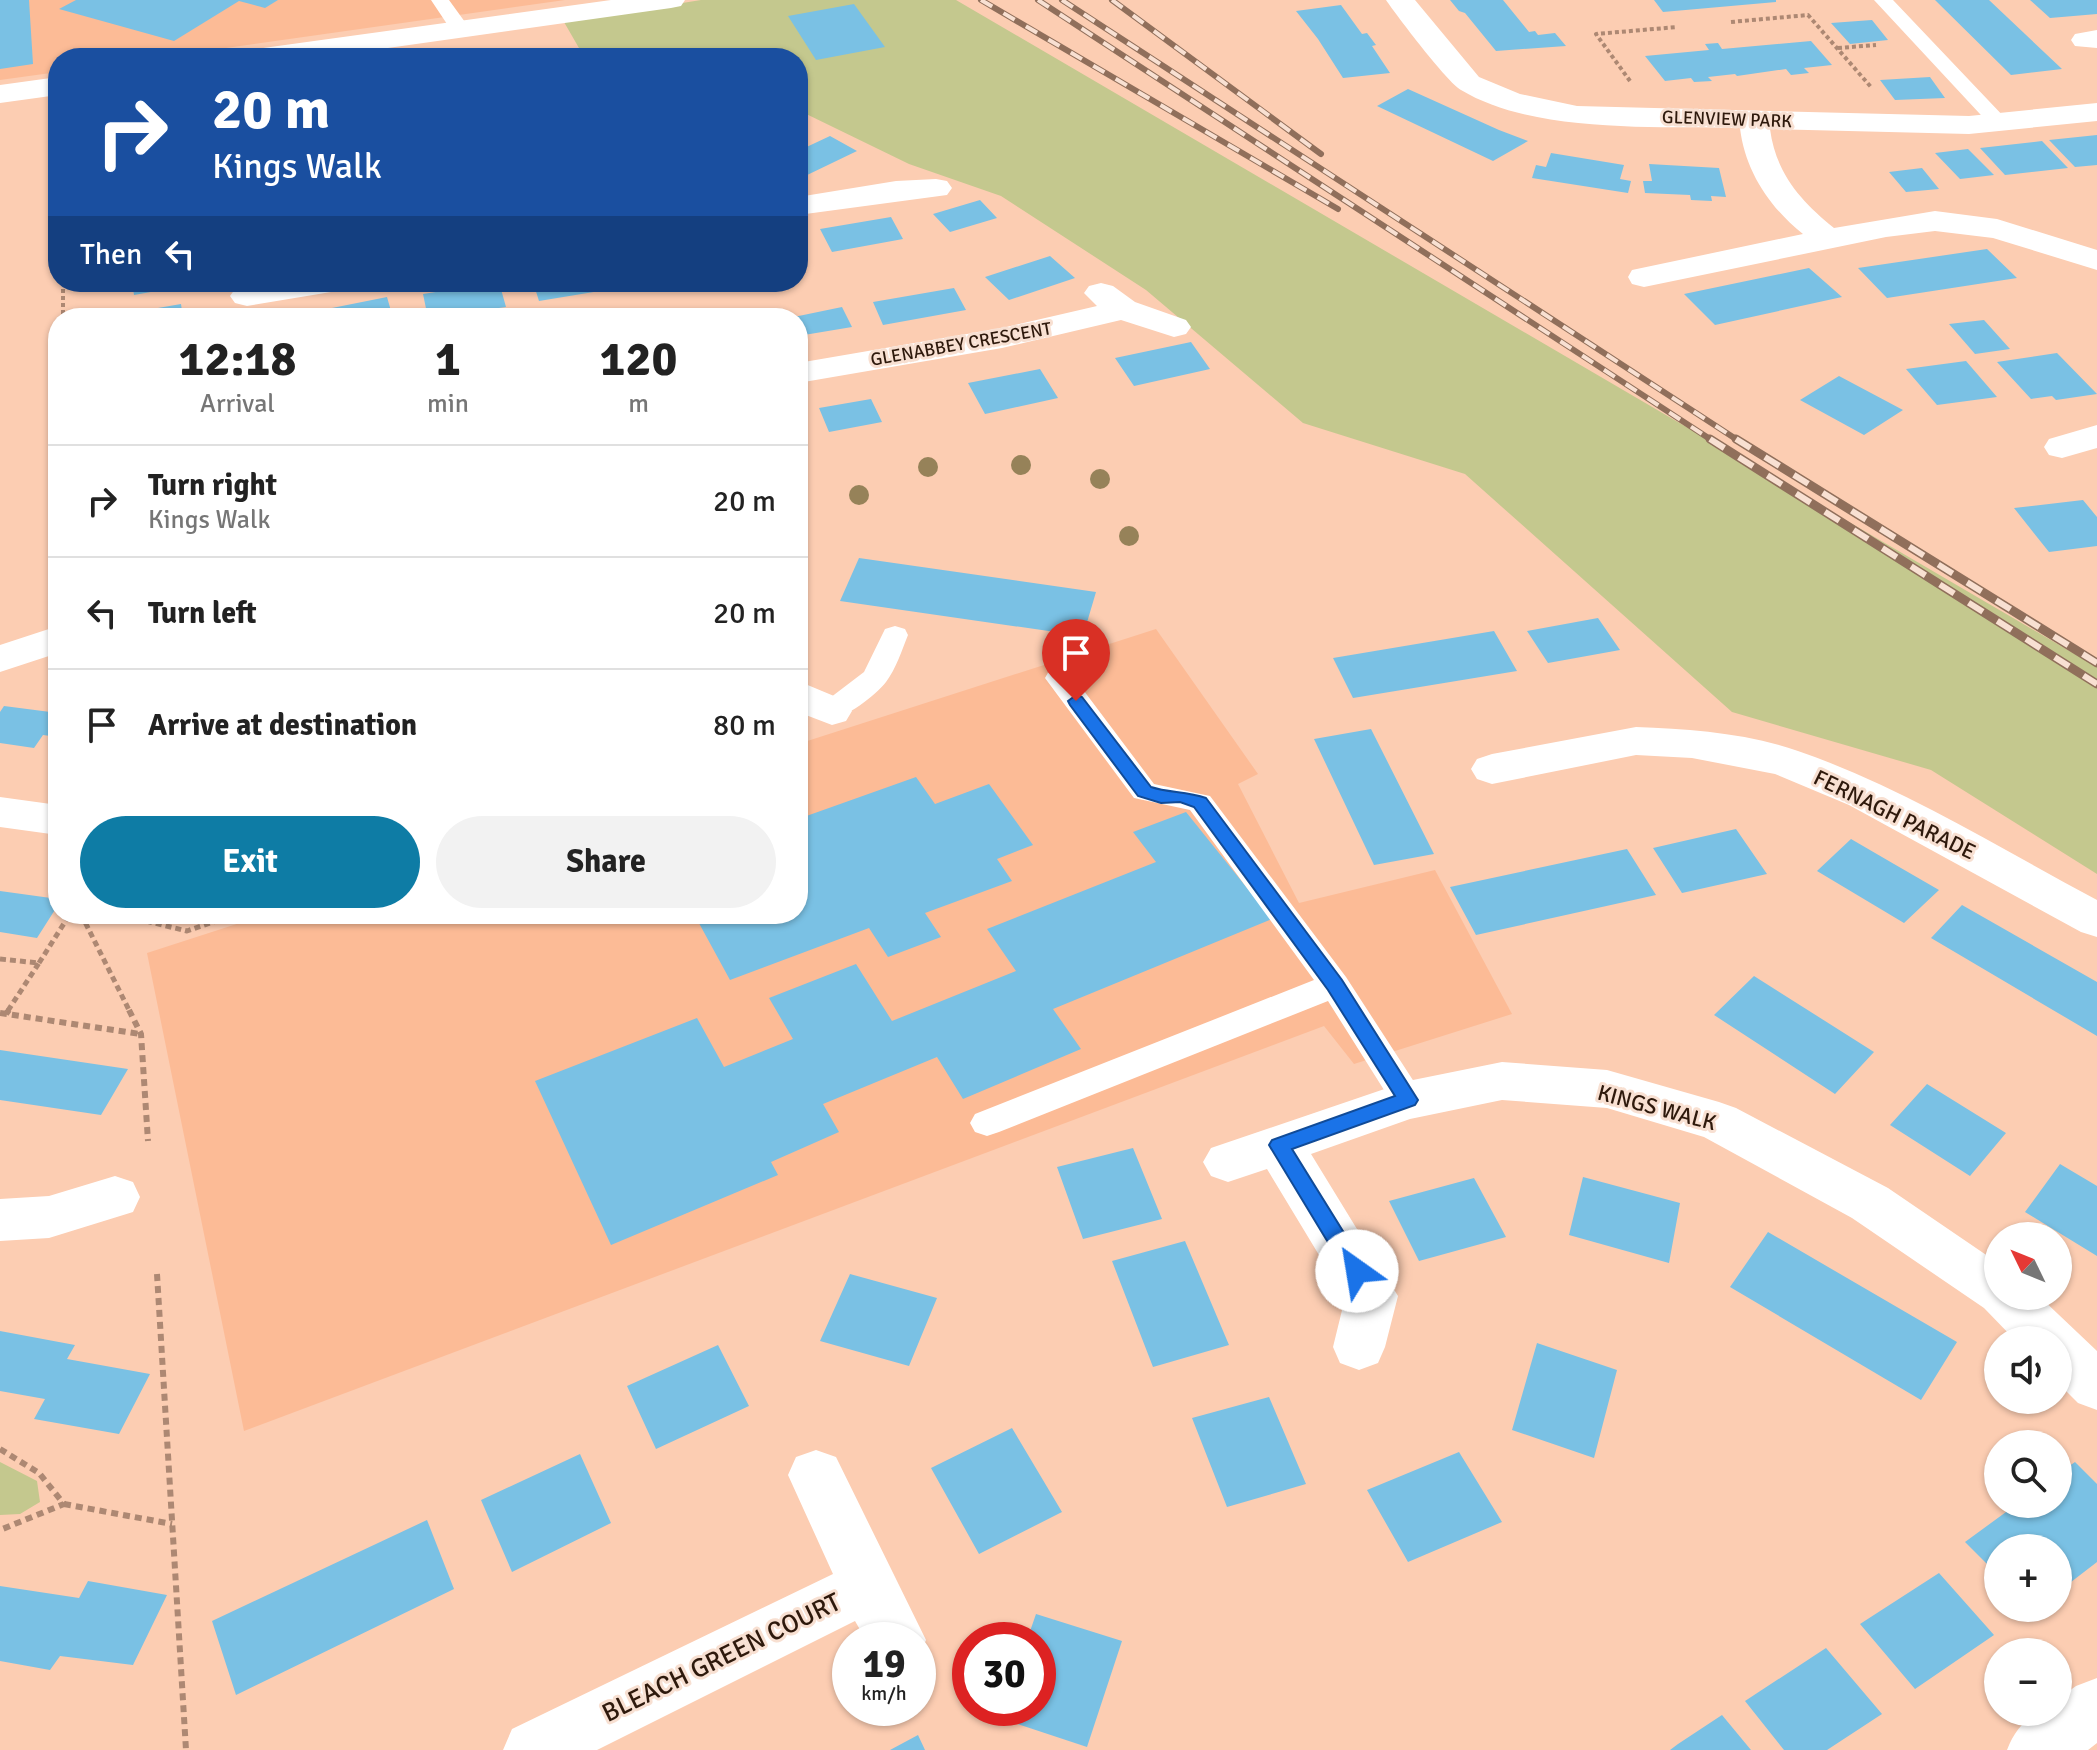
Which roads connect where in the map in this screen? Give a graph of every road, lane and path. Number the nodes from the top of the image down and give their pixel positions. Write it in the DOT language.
graph roads {
  1 [pos="440,0"];
  2 [pos="671,0"];
  3 [pos="1400,0"];
  4 [pos="1883,0"];
  5 [pos="1731,22"];
  6 [pos="1677,27"];
  7 [pos="460,29"];
  8 [pos="326,48"];
  9 [pos="48,87"];
  10 [pos="0,94"];
  11 [pos="2097,112"];
  12 [pos="1657,117"];
  13 [pos="1754,120"];
  14 [pos="1904,124"];
  15 [pos="2000,124"];
  16 [pos="868,164"];
  17 [pos="936,188"];
  18 [pos="896,190"];
  19 [pos="808,204"];
  20 [pos="1828,239"];
  21 [pos="2097,260"];
  22 [pos="1644,277"];
  23 [pos="282,292"];
  24 [pos="247,299"];
  25 [pos="1174,327"];
  26 [pos="808,371"];
  27 [pos="2097,436"];
  28 [pos="2062,447"];
  29 [pos="895,635"];
  30 [pos="48,642"];
  31 [pos="0,659"];
  32 [pos="1059,678"];
  33 [pos="815,703"];
  34 [pos="1492,769"];
  35 [pos="0,812"];
  36 [pos="48,819"];
  37 [pos="2097,920"];
  38 [pos="64,924"];
  39 [pos="86,924"];
  40 [pos="158,924"];
  41 [pos="207,924"];
  42 [pos="0,959"];
  43 [pos="39,963"];
  44 [pos="1335,985"];
  45 [pos="3,1013"];
  46 [pos="141,1034"];
  47 [pos="1408,1100"];
  48 [pos="987,1123"];
  49 [pos="148,1141"];
  50 [pos="1279,1145"];
  51 [pos="1228,1162"];
  52 [pos="115,1197"];
  53 [pos="0,1220"];
  54 [pos="157,1274"];
  55 [pos="1984,1281"];
  56 [pos="2019,1310"];
  57 [pos="2035,1326"];
  58 [pos="1359,1347"];
  59 [pos="2072,1362"];
  60 [pos="2097,1386"];
  61 [pos="0,1449"];
  62 [pos="816,1475"];
  63 [pos="64,1504"];
  64 [pos="172,1524"];
  65 [pos="0,1530"];
  66 [pos="867,1586"];
  67 [pos="887,1622"];
  68 [pos="2097,1707"];
  69 [pos="186,1750"];
  70 [pos="533,1750"];
  71 [pos="2037,1750"];
  1 -- 7 [label="lane"];
  2 -- 7 [label="street"];
  3 -- 12 [label="street, GLENVIEW PARK"];
  4 -- 15 [label="lane"];
  5 -- 14 [label="path"];
  6 -- 12 [label="path"];
  7 -- 8 [label="street"];
  9 -- 10 [label="street"];
  11 -- 15 [label="street, GLENVIEW PARK"];
  12 -- 13 [label="street, GLENVIEW PARK"];
  13 -- 14 [label="street, GLENVIEW PARK"];
  13 -- 20 [label="street"];
  14 -- 15 [label="street, GLENVIEW PARK"];
  16 -- 18 [label="street"];
  17 -- 18 [label="street"];
  18 -- 19 [label="street"];
  20 -- 21 [label="street"];
  20 -- 22 [label="street"];
  23 -- 24 [label="street"];
  25 -- 26 [label="street, GLENABBEY CRESCENT"];
  27 -- 28 [label="street"];
  29 -- 33 [label="lane"];
  30 -- 31 [label="street"];
  32 -- 44 [label="lane"];
  34 -- 37 [label="street, FERNAGH PARADE"];
  35 -- 36 [label="street"];
  38 -- 43 [label="path"];
  39 -- 46 [label="path"];
  40 -- 41 [label="path"];
  42 -- 43 [label="path"];
  43 -- 45 [label="path"];
  44 -- 47 [label="lane"];
  44 -- 48 [label="lane"];
  45 -- 46 [label="path"];
  46 -- 49 [label="path"];
  47 -- 50 [label="street, KINGS WALK"];
  47 -- 55 [label="street, KINGS WALK"];
  50 -- 51 [label="street, KINGS WALK"];
  50 -- 58 [label="street"];
  52 -- 53 [label="street"];
  54 -- 64 [label="path"];
  56 -- 57 [label="street"];
  59 -- 60 [label="street"];
  61 -- 63 [label="path"];
  62 -- 66 [label="street, BLEACH GREEN COURT"];
  63 -- 64 [label="path"];
  63 -- 65 [label="path"];
  64 -- 69 [label="path"];
  66 -- 67 [label="street, BLEACH GREEN COURT"];
  66 -- 70 [label="street, BLEACH GREEN COURT"];
  68 -- 71 [label="street"];
}
